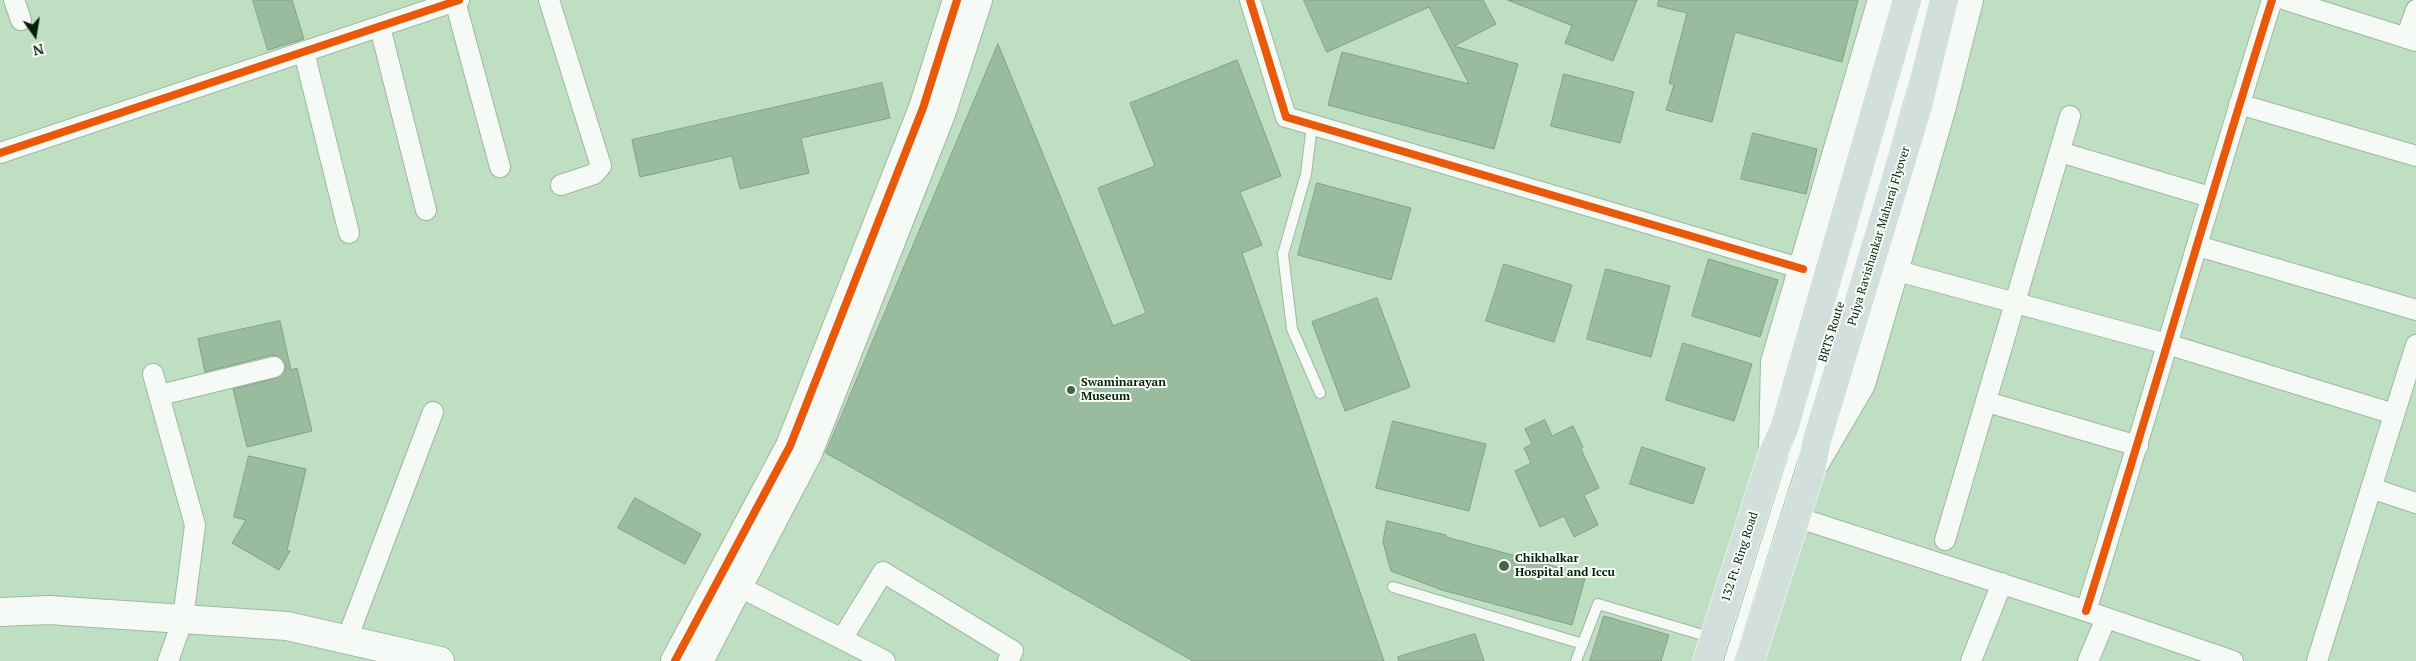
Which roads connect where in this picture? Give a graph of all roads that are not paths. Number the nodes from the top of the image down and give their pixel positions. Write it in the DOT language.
graph roads {
  1 [pos="14,0"];
  2 [pos="549,0"];
  3 [pos="957,0"];
  4 [pos="978,0"];
  5 [pos="1250,0"];
  6 [pos="1882,0"];
  7 [pos="1907,0"];
  8 [pos="1927,0"];
  9 [pos="1944,0"];
  10 [pos="1969,0"];
  11 [pos="2272,0"];
  12 [pos="2286,0"];
  13 [pos="457,1"];
  14 [pos="2416,10"];
  15 [pos="21,20"];
  16 [pos="380,26"];
  17 [pos="2411,39"];
  18 [pos="304,52"];
  19 [pos="2239,104"];
  20 [pos="2070,116"];
  21 [pos="1312,125"];
  22 [pos="2060,152"];
  23 [pos="0,153"];
  24 [pos="2416,156"];
  25 [pos="500,167"];
  26 [pos="561,185"];
  27 [pos="2210,197"];
  28 [pos="426,210"];
  29 [pos="350,233"];
  30 [pos="2198,246"];
  31 [pos="1802,269"];
  32 [pos="1894,270"];
  33 [pos="2016,303"];
  34 [pos="2416,310"];
  35 [pos="2167,344"];
  36 [pos="2416,345"];
  37 [pos="274,367"];
  38 [pos="153,374"];
  39 [pos="1320,394"];
  40 [pos="160,395"];
  41 [pos="1987,402"];
  42 [pos="433,412"];
  43 [pos="2394,414"];
  44 [pos="1778,441"];
  45 [pos="2138,446"];
  46 [pos="1810,470"];
  47 [pos="2371,488"];
  48 [pos="2416,503"];
  49 [pos="1796,517"];
  50 [pos="1945,540"];
  51 [pos="2002,584"];
  52 [pos="738,586"];
  53 [pos="1393,587"];
  54 [pos="2086,610"];
  55 [pos="0,612"];
  56 [pos="2106,618"];
  57 [pos="183,619"];
  58 [pos="347,639"];
  59 [pos="842,639"];
  60 [pos="1583,644"];
  61 [pos="1710,649"];
  62 [pos="2200,656"];
  63 [pos="168,661"];
  64 [pos="440,661"];
  65 [pos="675,661"];
  66 [pos="699,661"];
  67 [pos="885,661"];
  68 [pos="1008,661"];
  69 [pos="1576,661"];
  70 [pos="1729,661"];
  71 [pos="1750,661"];
  72 [pos="1971,661"];
  73 [pos="2088,661"];
  74 [pos="2233,661"];
  75 [pos="2318,661"];
  1 -- 15 [label="street"];
  2 -- 26 [label="street"];
  3 -- 65 [label="street"];
  4 -- 52 [label="street"];
  5 -- 21 [label="street"];
  6 -- 31 [label="street"];
  7 -- 44 [label="main road"];
  8 -- 70 [label="lane, BRTS Route"];
  9 -- 46 [label="main road, Pujya Ravishankar Maharaj Flyover"];
  10 -- 32 [label="street"];
  11 -- 19 [label="street"];
  12 -- 17 [label="street"];
  13 -- 16 [label="street"];
  13 -- 25 [label="street"];
  14 -- 17 [label="street"];
  16 -- 18 [label="street"];
  16 -- 28 [label="street"];
  18 -- 23 [label="street"];
  18 -- 29 [label="street"];
  19 -- 24 [label="street"];
  19 -- 27 [label="street"];
  20 -- 22 [label="street"];
  21 -- 31 [label="street"];
  21 -- 39 [label="lane"];
  22 -- 27 [label="street"];
  22 -- 33 [label="street"];
  27 -- 30 [label="street"];
  30 -- 34 [label="street"];
  30 -- 35 [label="street"];
  31 -- 44 [label="street"];
  32 -- 33 [label="street"];
  32 -- 46 [label="street"];
  33 -- 35 [label="street"];
  33 -- 41 [label="street"];
  35 -- 43 [label="street"];
  35 -- 45 [label="street"];
  36 -- 43 [label="street"];
  37 -- 40 [label="street"];
  38 -- 40 [label="street"];
  40 -- 57 [label="street"];
  41 -- 45 [label="street"];
  41 -- 50 [label="street"];
  42 -- 58 [label="street"];
  43 -- 47 [label="street"];
  44 -- 61 [label="main road, 132 Ft. Ring Road"];
  45 -- 54 [label="street"];
  46 -- 49 [label="main road"];
  47 -- 48 [label="street"];
  47 -- 75 [label="street"];
  49 -- 51 [label="street"];
  49 -- 71 [label="main road"];
  51 -- 54 [label="street"];
  51 -- 72 [label="street"];
  52 -- 59 [label="street"];
  52 -- 66 [label="street"];
  53 -- 60 [label="lane"];
  54 -- 56 [label="street"];
  55 -- 57 [label="street"];
  56 -- 62 [label="street"];
  56 -- 73 [label="street"];
  57 -- 58 [label="street"];
  57 -- 63 [label="street"];
  58 -- 64 [label="street"];
  59 -- 67 [label="street"];
  59 -- 68 [label="street"];
  60 -- 61 [label="lane"];
  60 -- 69 [label="lane"];
  62 -- 74 [label="street"];
}
